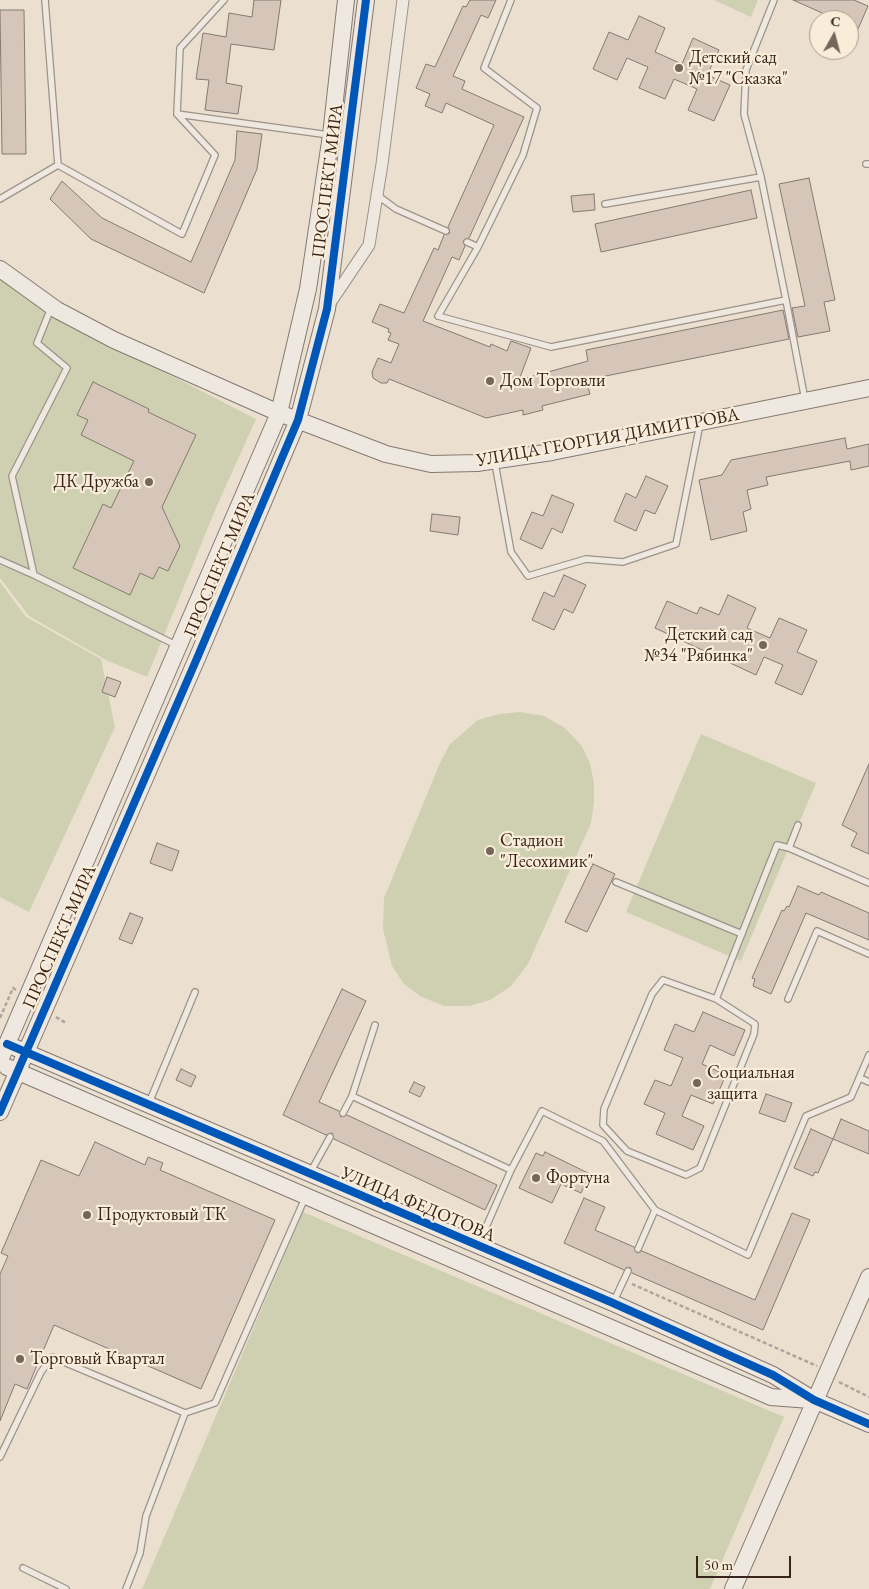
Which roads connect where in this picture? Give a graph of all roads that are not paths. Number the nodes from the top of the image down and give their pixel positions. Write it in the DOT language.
graph roads {
  1 [pos="45,0"];
  2 [pos="224,0"];
  3 [pos="346,0"];
  4 [pos="366,0"];
  5 [pos="403,0"];
  6 [pos="511,0"];
  7 [pos="774,0"];
  8 [pos="177,114"];
  9 [pos="331,135"];
  10 [pos="350,137"];
  11 [pos="58,165"];
  12 [pos="761,177"];
  13 [pos="377,195"];
  14 [pos="0,199"];
  15 [pos="606,204"];
  16 [pos="446,232"];
  17 [pos="467,242"];
  18 [pos="478,247"];
  19 [pos="0,269"];
  20 [pos="786,300"];
  21 [pos="52,306"];
  22 [pos="327,309"];
  23 [pos="869,388"];
  24 [pos="805,400"];
  25 [pos="279,412"];
  26 [pos="298,420"];
  27 [pos="700,422"];
  28 [pos="494,461"];
  29 [pos="0,560"];
  30 [pos="34,575"];
  31 [pos="178,646"];
  32 [pos="798,825"];
  33 [pos="789,848"];
  34 [pos="616,882"];
  35 [pos="869,882"];
  36 [pos="742,934"];
  37 [pos="869,954"];
  38 [pos="195,992"];
  39 [pos="716,999"];
  40 [pos="788,999"];
  41 [pos="375,1025"];
  42 [pos="7,1044"];
  43 [pos="26,1053"];
  44 [pos="869,1055"];
  45 [pos="0,1060"];
  46 [pos="0,1064"];
  47 [pos="18,1072"];
  48 [pos="860,1078"];
  49 [pos="869,1082"];
  50 [pos="352,1096"];
  51 [pos="148,1105"];
  52 [pos="0,1112"];
  53 [pos="343,1113"];
  54 [pos="330,1137"];
  55 [pos="511,1170"];
  56 [pos="310,1174"];
  57 [pos="306,1196"];
  58 [pos="655,1210"];
  59 [pos="478,1246"];
  60 [pos="638,1249"];
  61 [pos="628,1271"];
  62 [pos="869,1277"];
  63 [pos="614,1303"];
  64 [pos="814,1400"];
  65 [pos="185,1413"];
  66 [pos="869,1424"];
  67 [pos="0,1457"];
  68 [pos="23,1568"];
  69 [pos="66,1589"];
  70 [pos="126,1589"];
  71 [pos="733,1589"];
  1 -- 11 [label="lane"];
  2 -- 8 [label="lane"];
  3 -- 9 [label="street, ПРОСПЕКТ МИРА"];
  4 -- 10 [label="street, ПРОСПЕКТ МИРА"];
  5 -- 13 [label="street"];
  6 -- 18 [label="lane"];
  7 -- 12 [label="lane"];
  8 -- 9 [label="lane"];
  8 -- 11 [label="lane"];
  9 -- 10 [label="lane"];
  9 -- 25 [label="street, ПРОСПЕКТ МИРА"];
  10 -- 22 [label="street, ПРОСПЕКТ МИРА"];
  11 -- 14 [label="lane"];
  12 -- 15 [label="lane"];
  12 -- 20 [label="lane"];
  13 -- 16 [label="lane"];
  13 -- 22 [label="street"];
  17 -- 18 [label="lane"];
  18 -- 20 [label="lane"];
  19 -- 21 [label="street, УЛИЦА ГЕОРГИЯ ДИМИТРОВА"];
  20 -- 24 [label="lane"];
  21 -- 25 [label="street, УЛИЦА ГЕОРГИЯ ДИМИТРОВА"];
  21 -- 30 [label="lane"];
  22 -- 26 [label="street, ПРОСПЕКТ МИРА"];
  23 -- 24 [label="street, УЛИЦА ГЕОРГИЯ ДИМИТРОВА"];
  24 -- 27 [label="street, УЛИЦА ГЕОРГИЯ ДИМИТРОВА"];
  25 -- 26 [label="street, УЛИЦА ГЕОРГИЯ ДИМИТРОВА"];
  25 -- 31 [label="street, ПРОСПЕКТ МИРА"];
  26 -- 28 [label="street, УЛИЦА ГЕОРГИЯ ДИМИТРОВА"];
  26 -- 43 [label="street, ПРОСПЕКТ МИРА"];
  27 -- 28 [label="street, УЛИЦА ГЕОРГИЯ ДИМИТРОВА"];
  27 -- 28 [label="lane"];
  29 -- 30 [label="lane"];
  30 -- 31 [label="lane"];
  31 -- 42 [label="street, ПРОСПЕКТ МИРА"];
  32 -- 33 [label="lane"];
  33 -- 35 [label="lane"];
  33 -- 36 [label="lane"];
  34 -- 36 [label="lane"];
  36 -- 39 [label="lane"];
  37 -- 40 [label="lane"];
  38 -- 51 [label="lane"];
  39 -- 39 [label="lane"];
  41 -- 50 [label="lane"];
  42 -- 43 [label="street, УЛИЦА ФЕДОТОВА"];
  42 -- 45 [label="street, ПРОСПЕКТ МИРА"];
  43 -- 47 [label="street, ПРОСПЕКТ МИРА"];
  43 -- 51 [label="street, УЛИЦА ФЕДОТОВА"];
  44 -- 48 [label="lane"];
  46 -- 47 [label="street"];
  47 -- 52 [label="street, ПРОСПЕКТ МИРА"];
  47 -- 57 [label="street"];
  48 -- 49 [label="lane"];
  48 -- 58 [label="lane"];
  50 -- 53 [label="lane"];
  50 -- 55 [label="lane"];
  51 -- 56 [label="street, УЛИЦА ФЕДОТОВА"];
  54 -- 56 [label="lane"];
  55 -- 58 [label="lane"];
  55 -- 59 [label="lane"];
  56 -- 59 [label="street, УЛИЦА ФЕДОТОВА"];
  57 -- 64 [label="street"];
  57 -- 65 [label="lane"];
  58 -- 60 [label="lane"];
  59 -- 63 [label="street, УЛИЦА ФЕДОТОВА"];
  61 -- 63 [label="lane"];
  62 -- 64 [label="street"];
  63 -- 64 [label="street, УЛИЦА ФЕДОТОВА"];
  64 -- 66 [label="street"];
  64 -- 71 [label="street"];
  65 -- 67 [label="lane"];
  65 -- 70 [label="lane"];
  68 -- 69 [label="lane"];
}
